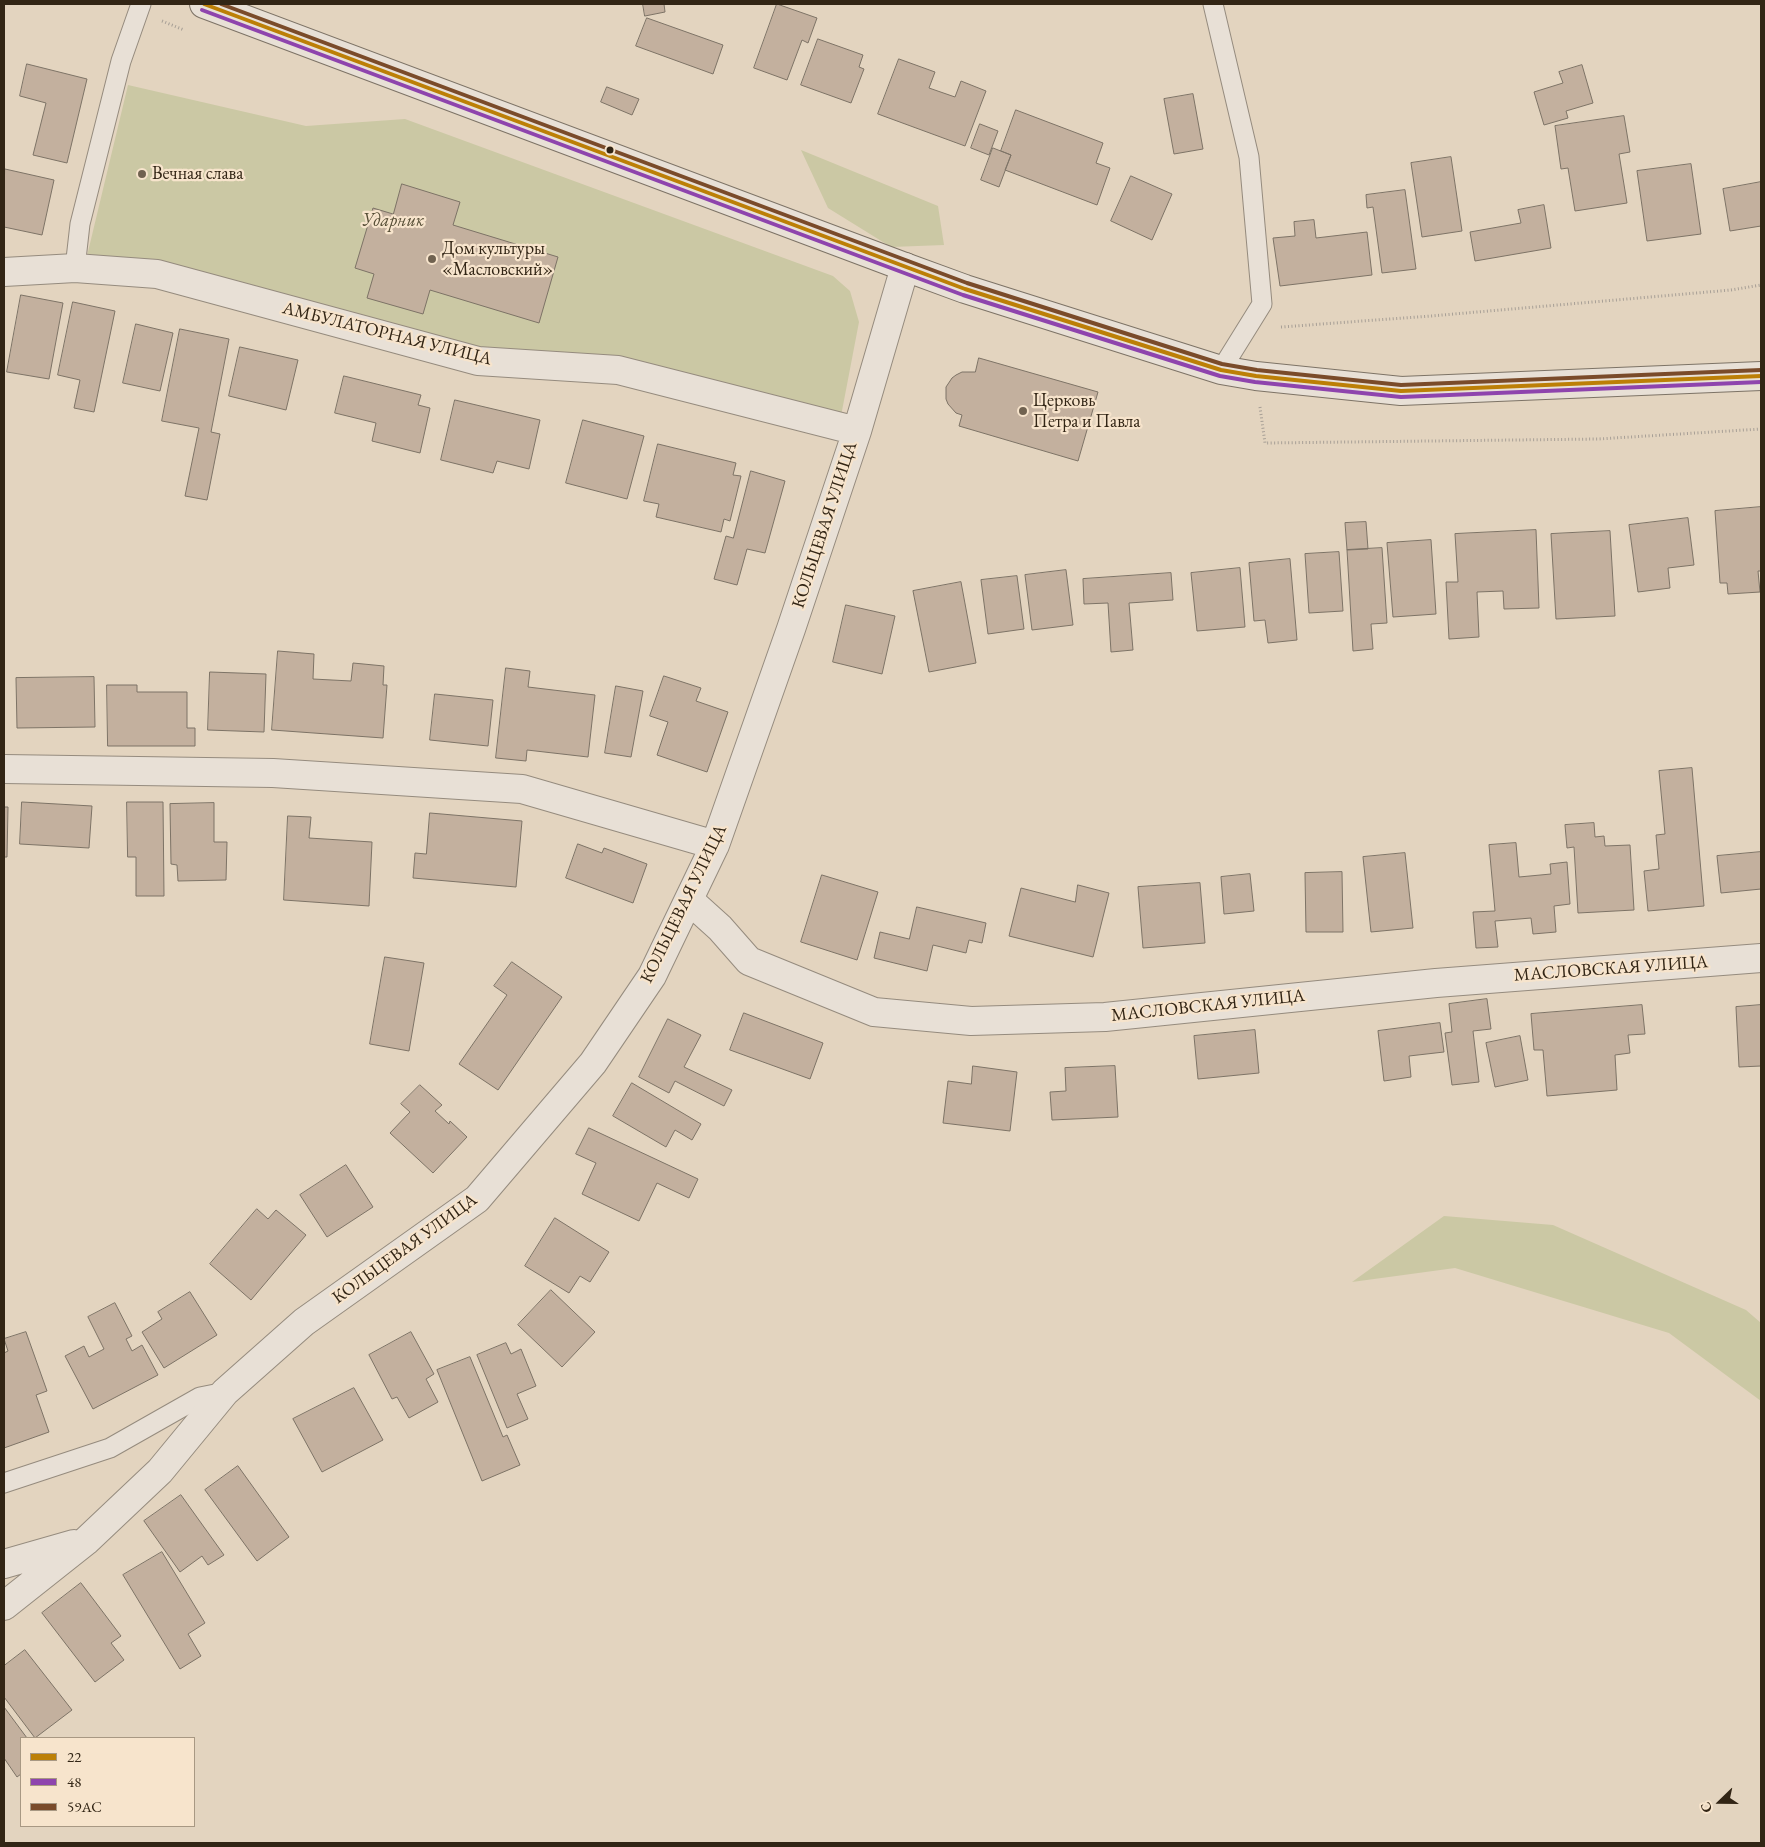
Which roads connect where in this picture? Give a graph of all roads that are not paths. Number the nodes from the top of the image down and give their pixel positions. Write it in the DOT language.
graph roads {
  1 [pos="142,4"];
  2 [pos="204,4"];
  3 [pos="1213,4"];
  4 [pos="904,267"];
  5 [pos="75,268"];
  6 [pos="4,272"];
  7 [pos="1221,370"];
  8 [pos="1761,376"];
  9 [pos="857,431"];
  10 [pos="4,769"];
  11 [pos="715,846"];
  12 [pos="689,900"];
  13 [pos="1761,958"];
  14 [pos="225,1392"];
  15 [pos="4,1483"];
  16 [pos="86,1541"];
  17 [pos="4,1564"];
  18 [pos="4,1606"];
  1 -- 5 [label="lane"];
  2 -- 4 [label="street"];
  3 -- 7 [label="lane"];
  4 -- 7 [label="street"];
  4 -- 9 [label="street, КОЛЬЦЕВАЯ УЛИЦА"];
  5 -- 6 [label="street, АМБУЛАТОРНАЯ УЛИЦА"];
  5 -- 9 [label="street, АМБУЛАТОРНАЯ УЛИЦА"];
  7 -- 8 [label="street"];
  9 -- 11 [label="street, КОЛЬЦЕВАЯ УЛИЦА"];
  10 -- 11 [label="street"];
  11 -- 12 [label="street, КОЛЬЦЕВАЯ УЛИЦА"];
  12 -- 13 [label="street, МАСЛОВСКАЯ УЛИЦА"];
  12 -- 14 [label="street, КОЛЬЦЕВАЯ УЛИЦА"];
  14 -- 15 [label="lane"];
  14 -- 16 [label="street, КОЛЬЦЕВАЯ УЛИЦА"];
  16 -- 17 [label="street, КОЛЬЦЕВАЯ УЛИЦА"];
  16 -- 18 [label="street, КОЛЬЦЕВАЯ УЛИЦА"];
}
